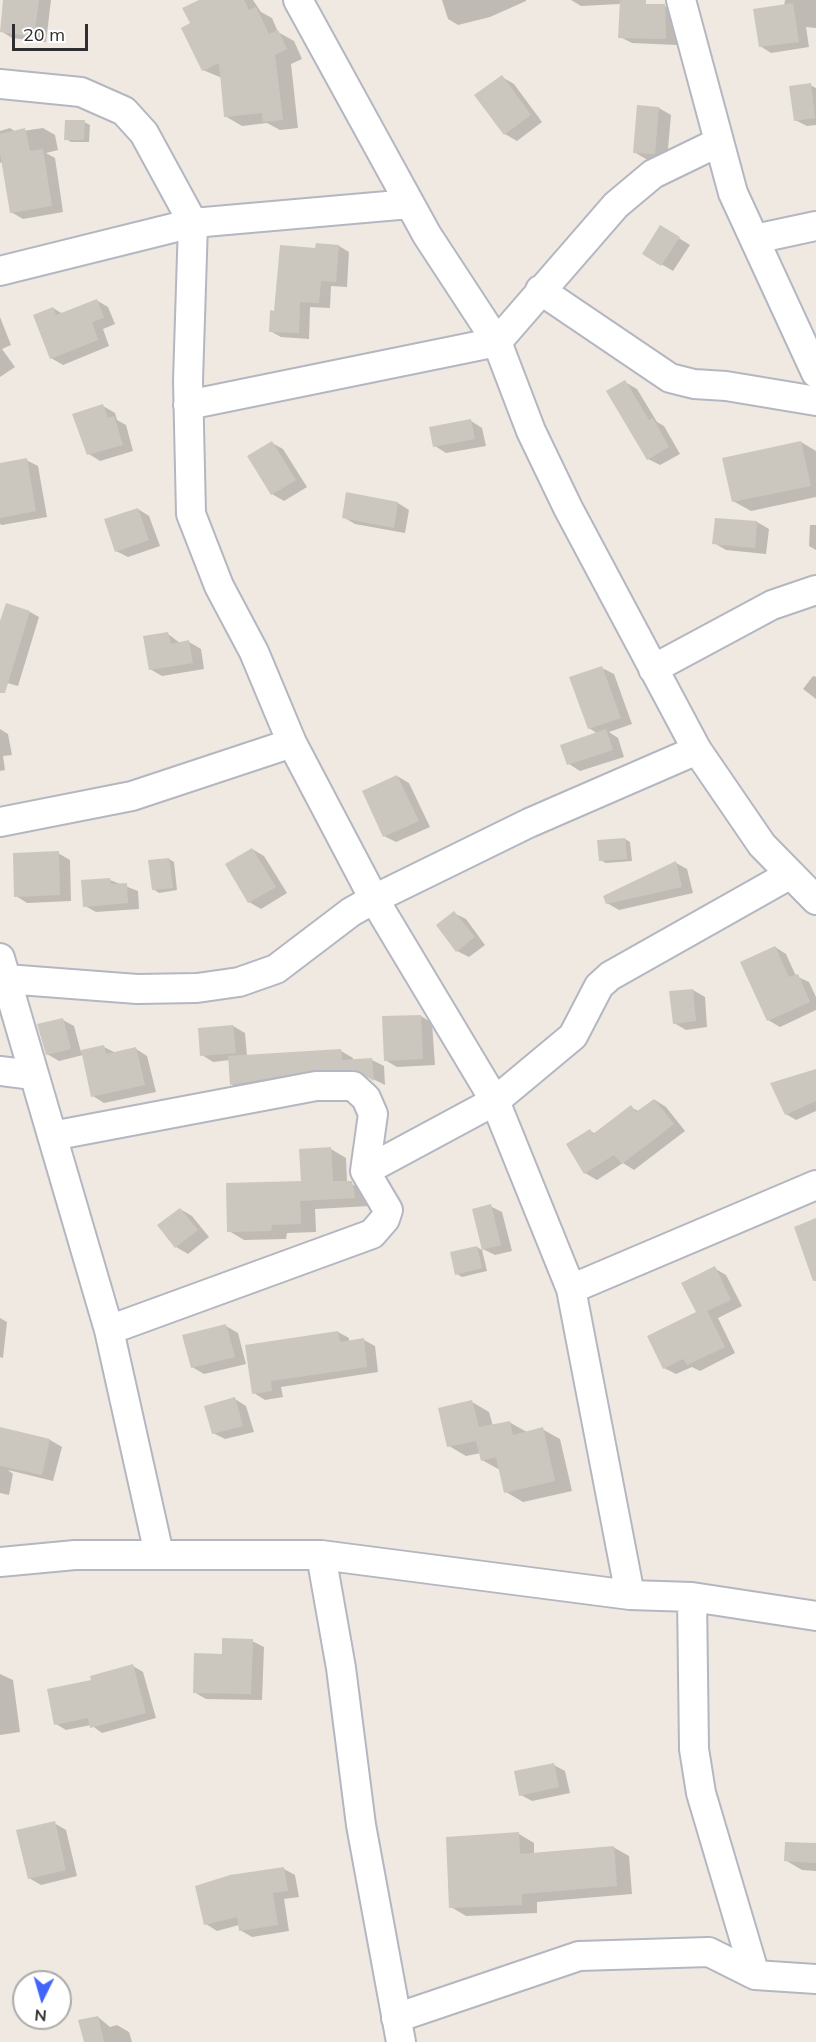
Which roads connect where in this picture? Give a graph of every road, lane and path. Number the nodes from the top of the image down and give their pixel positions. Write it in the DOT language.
graph roads {
  1 [pos="298,0"];
  2 [pos="681,0"];
  3 [pos="0,84"];
  4 [pos="719,142"];
  5 [pos="410,204"];
  6 [pos="193,223"];
  7 [pos="816,226"];
  8 [pos="755,239"];
  9 [pos="0,271"];
  10 [pos="540,290"];
  11 [pos="497,342"];
  12 [pos="816,373"];
  13 [pos="816,401"];
  14 [pos="188,405"];
  15 [pos="816,590"];
  16 [pos="653,669"];
  17 [pos="292,743"];
  18 [pos="697,750"];
  19 [pos="0,822"];
  20 [pos="789,875"];
  21 [pos="374,899"];
  22 [pos="816,900"];
  23 [pos="3,969"];
  24 [pos="0,1071"];
  25 [pos="33,1075"];
  26 [pos="495,1101"];
  27 [pos="52,1136"];
  28 [pos="365,1171"];
  29 [pos="816,1185"];
  30 [pos="571,1289"];
  31 [pos="109,1330"];
  32 [pos="159,1554"];
  33 [pos="321,1555"];
  34 [pos="0,1562"];
  35 [pos="630,1594"];
  36 [pos="692,1597"];
  37 [pos="816,1616"];
  38 [pos="755,1975"];
  39 [pos="816,1979"];
  40 [pos="399,2030"];
  1 -- 5 [label="street"];
  2 -- 4 [label="street"];
  3 -- 6 [label="street"];
  4 -- 8 [label="street"];
  4 -- 10 [label="street"];
  5 -- 6 [label="street"];
  5 -- 11 [label="street"];
  6 -- 9 [label="street"];
  6 -- 14 [label="street"];
  7 -- 8 [label="street"];
  8 -- 12 [label="street"];
  10 -- 11 [label="street"];
  10 -- 13 [label="street"];
  11 -- 14 [label="street"];
  11 -- 16 [label="street"];
  14 -- 17 [label="street"];
  15 -- 16 [label="street"];
  16 -- 18 [label="street"];
  17 -- 19 [label="street"];
  17 -- 21 [label="street"];
  18 -- 20 [label="street"];
  18 -- 21 [label="street"];
  20 -- 22 [label="street"];
  20 -- 26 [label="street"];
  21 -- 23 [label="street"];
  21 -- 26 [label="street"];
  23 -- 25 [label="street"];
  24 -- 25 [label="street"];
  25 -- 27 [label="street"];
  26 -- 28 [label="street"];
  26 -- 30 [label="street"];
  27 -- 28 [label="street"];
  27 -- 31 [label="street"];
  28 -- 31 [label="street"];
  29 -- 30 [label="street"];
  30 -- 35 [label="street"];
  31 -- 32 [label="street"];
  32 -- 33 [label="street"];
  32 -- 34 [label="street"];
  33 -- 35 [label="street"];
  33 -- 40 [label="street"];
  35 -- 36 [label="street"];
  36 -- 37 [label="street"];
  36 -- 38 [label="street"];
  38 -- 39 [label="street"];
  38 -- 40 [label="street"];
}
